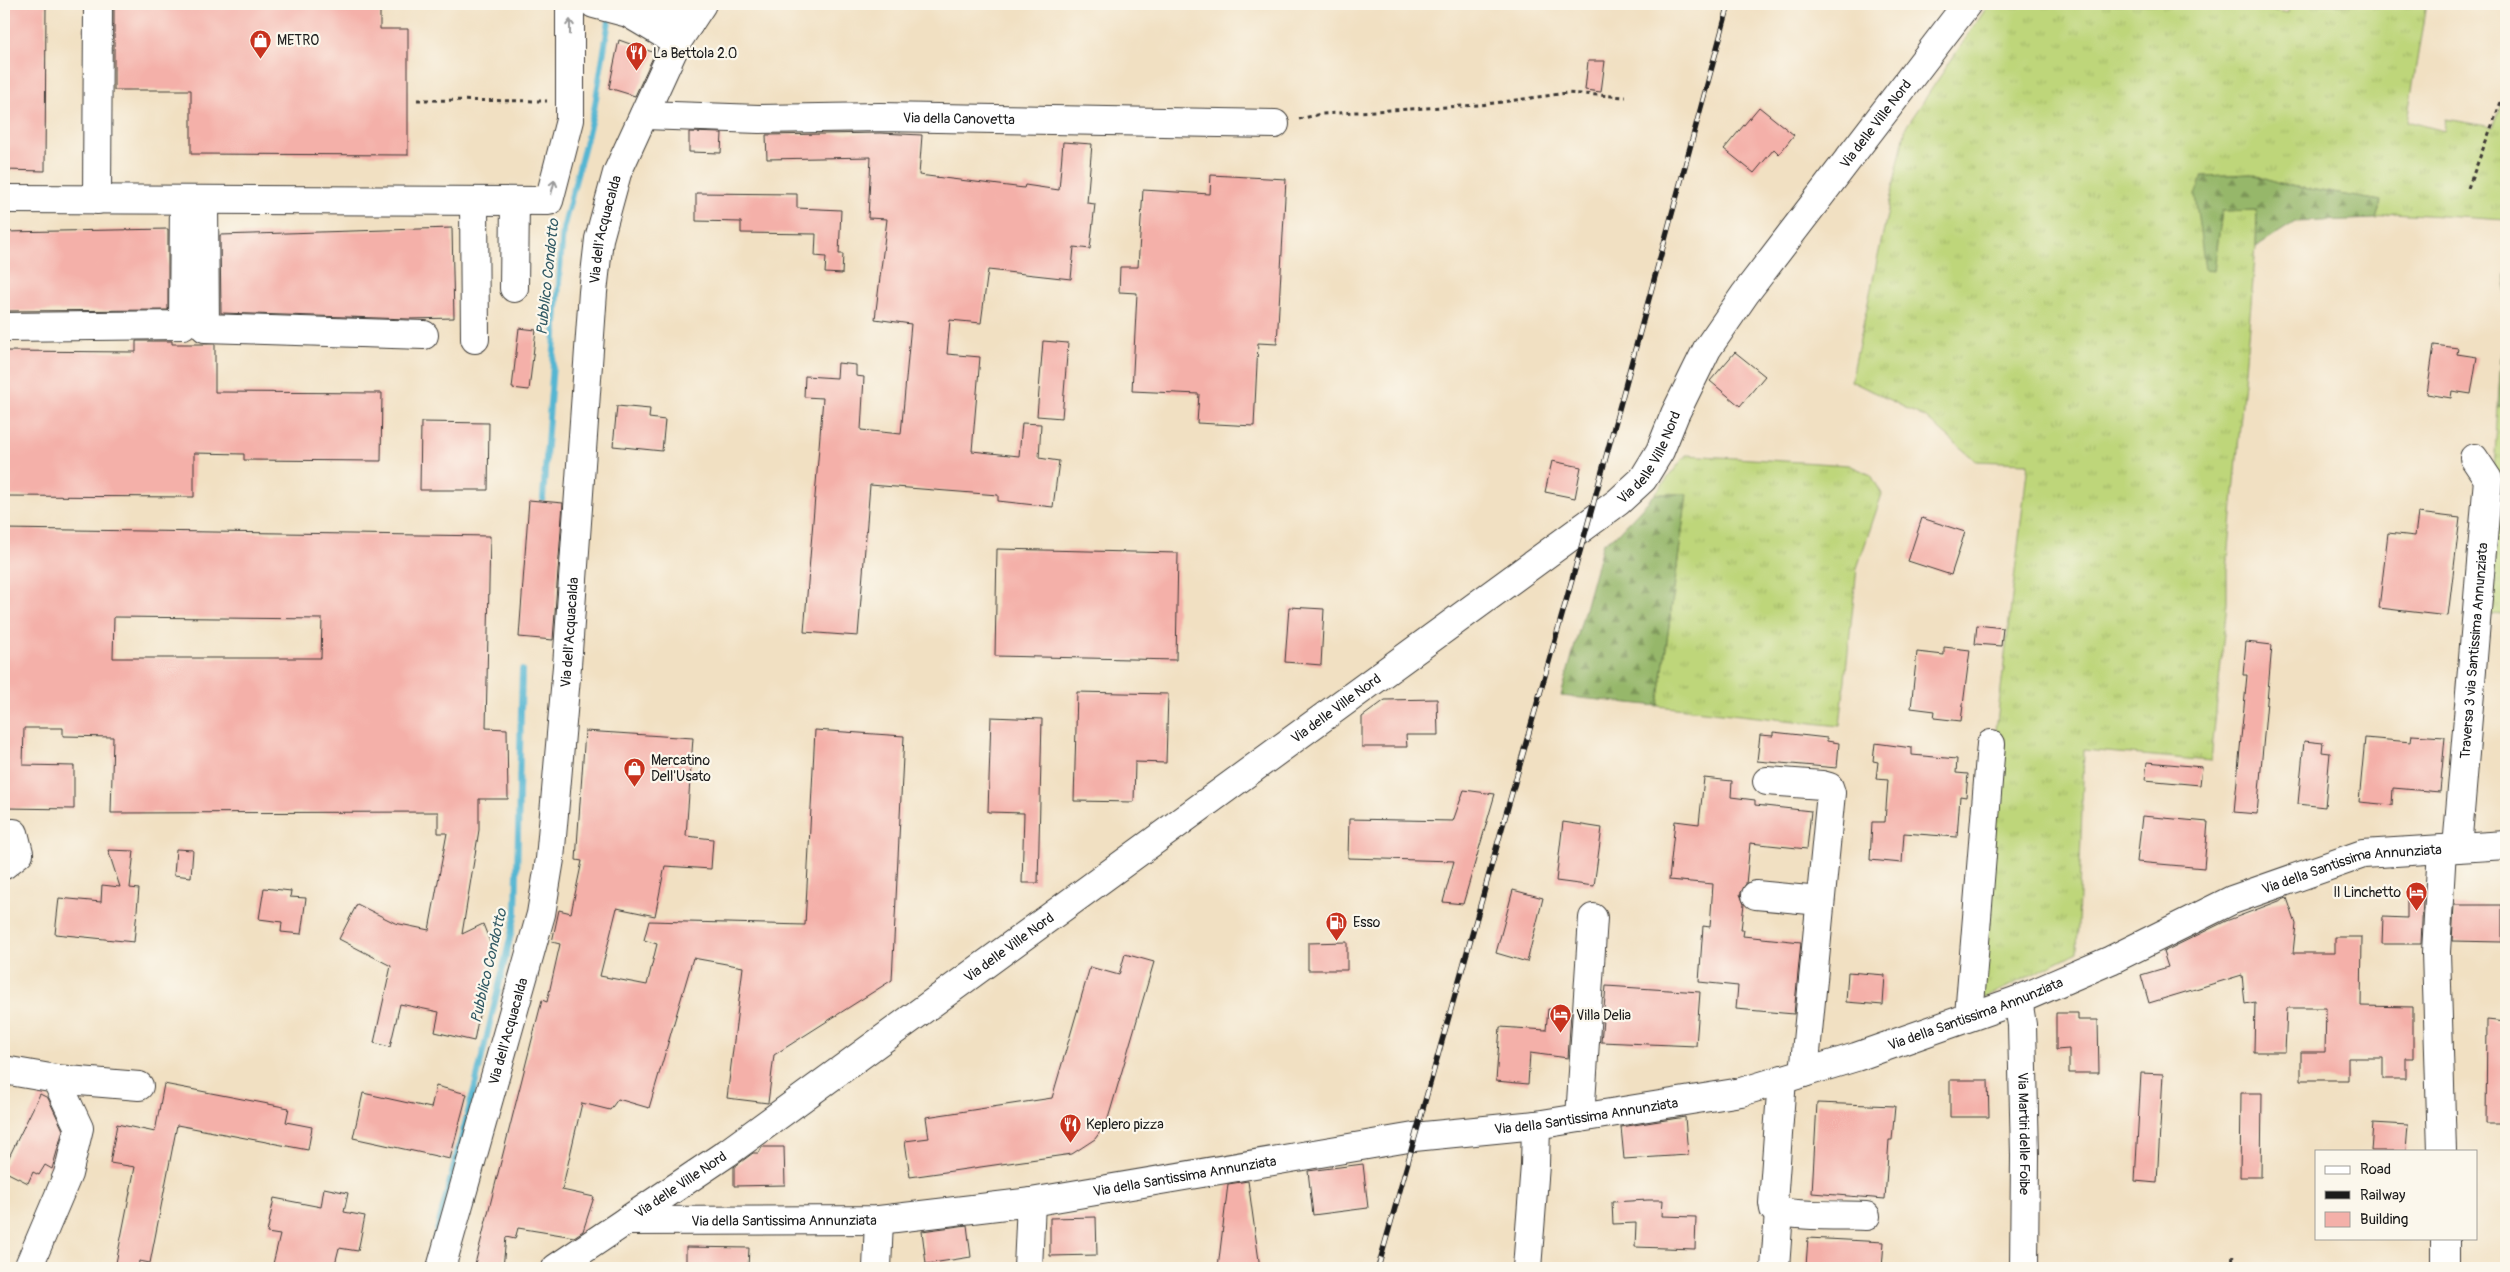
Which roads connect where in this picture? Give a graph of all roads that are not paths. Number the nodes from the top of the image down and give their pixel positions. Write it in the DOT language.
graph roads {
  1 [pos="98,4"];
  2 [pos="587,4"];
  3 [pos="656,4"];
  4 [pos="1967,4"];
  5 [pos="689,23"];
  6 [pos="644,115"];
  7 [pos="1275,124"];
  8 [pos="4,199"];
  9 [pos="97,200"];
  10 [pos="194,201"];
  11 [pos="474,201"];
  12 [pos="515,201"];
  13 [pos="514,288"];
  14 [pos="4,327"];
  15 [pos="424,336"];
  16 [pos="475,339"];
  17 [pos="2474,458"];
  18 [pos="1991,744"];
  19 [pos="1767,780"];
  20 [pos="1846,794"];
  21 [pos="4,833"];
  22 [pos="2506,845"];
  23 [pos="2449,849"];
  24 [pos="4,865"];
  25 [pos="1756,894"];
  26 [pos="1820,901"];
  27 [pos="1593,918"];
  28 [pos="2018,1000"];
  29 [pos="1969,1016"];
  30 [pos="4,1070"];
  31 [pos="1802,1073"];
  32 [pos="56,1078"];
  33 [pos="140,1086"];
  34 [pos="1580,1118"];
  35 [pos="1536,1125"];
  36 [pos="2442,1150"];
  37 [pos="1031,1202"];
  38 [pos="1779,1212"];
  39 [pos="1866,1216"];
  40 [pos="626,1220"];
  41 [pos="879,1220"];
  42 [pos="2445,1240"];
  43 [pos="28,1268"];
  44 [pos="441,1268"];
  45 [pos="556,1268"];
  46 [pos="877,1268"];
  47 [pos="1028,1268"];
  48 [pos="1527,1268"];
  49 [pos="1775,1268"];
  50 [pos="2024,1268"];
  51 [pos="2446,1268"];
  1 -- 9 [label="street"];
  2 -- 5 [label="street"];
  12 -- 2 [label="street, one-way"];
  3 -- 5 [label="street"];
  4 -- 40 [label="street, Via delle Ville Nord"];
  5 -- 6 [label="street, Via dell'Acquacalda"];
  6 -- 7 [label="street, Via della Canovetta"];
  6 -- 44 [label="street, Via dell'Acquacalda"];
  8 -- 9 [label="street"];
  9 -- 10 [label="street"];
  10 -- 11 [label="street"];
  10 -- 14 [label="street"];
  10 -- 15 [label="street"];
  11 -- 12 [label="street"];
  11 -- 16 [label="street"];
  12 -- 13 [label="street"];
  17 -- 23 [label="street, Traversa 3 via Santissima Annunziata"];
  18 -- 29 [label="street"];
  19 -- 26 [label="street"];
  20 -- 31 [label="street"];
  21 -- 24 [label="street"];
  22 -- 23 [label="street, Via della Santissima Annunziata"];
  23 -- 28 [label="street, Via della Santissima Annunziata"];
  23 -- 36 [label="street, Traversa 3 via Santissima Annunziata"];
  25 -- 26 [label="street"];
  26 -- 31 [label="street"];
  27 -- 34 [label="street"];
  28 -- 29 [label="street, Via della Santissima Annunziata"];
  28 -- 50 [label="street, Via Martiri delle Foibe"];
  29 -- 31 [label="street, Via della Santissima Annunziata"];
  30 -- 32 [label="street"];
  31 -- 34 [label="street, Via della Santissima Annunziata"];
  31 -- 38 [label="street"];
  32 -- 33 [label="street"];
  32 -- 43 [label="street"];
  34 -- 35 [label="street, Via della Santissima Annunziata"];
  35 -- 37 [label="street, Via della Santissima Annunziata"];
  35 -- 48 [label="street"];
  37 -- 41 [label="street, Via della Santissima Annunziata"];
  37 -- 47 [label="street"];
  38 -- 39 [label="street"];
  38 -- 49 [label="street"];
  40 -- 41 [label="street, Via della Santissima Annunziata"];
  40 -- 45 [label="street, Via delle Ville Nord"];
  41 -- 46 [label="street"];
  42 -- 51 [label="street"];
}
